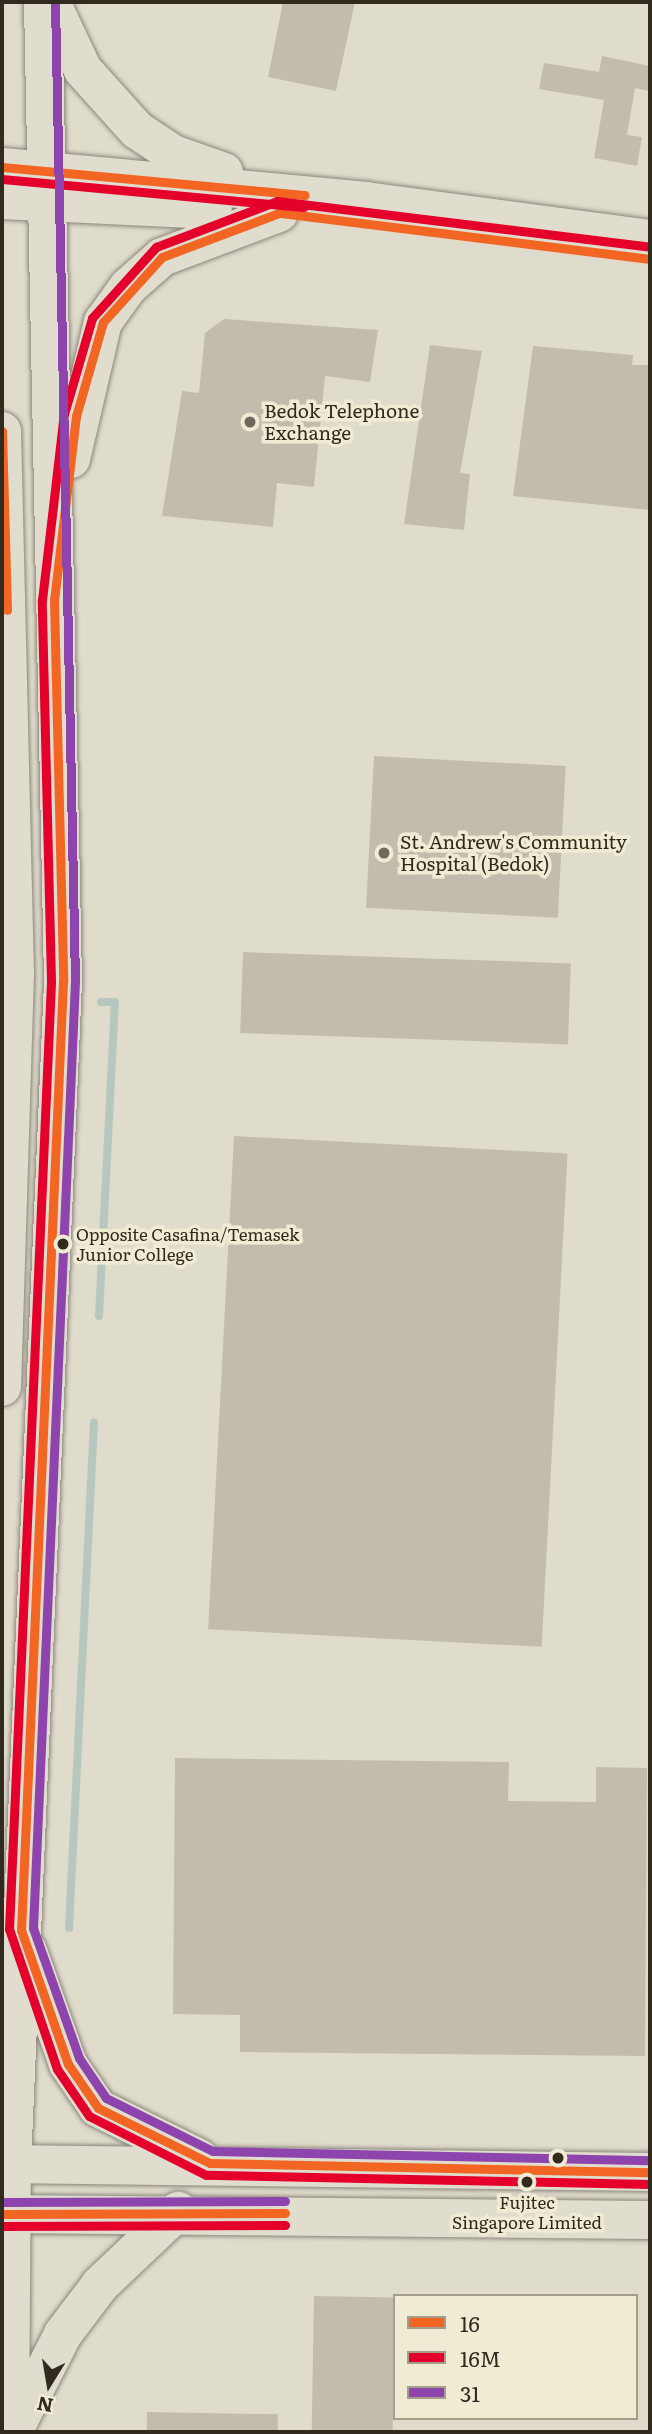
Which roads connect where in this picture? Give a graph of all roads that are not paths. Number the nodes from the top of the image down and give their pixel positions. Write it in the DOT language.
graph roads {
  1 [pos="43,2"];
  2 [pos="51,2"];
  3 [pos="2,167"];
  4 [pos="48,186"];
  5 [pos="2,200"];
  6 [pos="366,201"];
  7 [pos="279,213"];
  8 [pos="650,239"];
  9 [pos="650,259"];
  10 [pos="2,431"];
  11 [pos="54,601"];
  12 [pos="2,1387"];
  13 [pos="21,1930"];
  14 [pos="210,2163"];
  15 [pos="7,2164"];
  16 [pos="650,2172"];
  17 [pos="178,2211"];
  18 [pos="6,2213"];
  19 [pos="650,2220"];
  20 [pos="11,2432"];
  1 -- 4 [label="main road"];
  2 -- 6 [label="main road"];
  3 -- 4 [label="main road"];
  4 -- 5 [label="main road"];
  4 -- 6 [label="main road"];
  4 -- 7 [label="main road"];
  4 -- 11 [label="main road"];
  6 -- 8 [label="main road"];
  7 -- 9 [label="main road"];
  7 -- 11 [label="main road"];
  10 -- 12 [label="main road"];
  11 -- 13 [label="main road"];
  13 -- 14 [label="main road"];
  13 -- 15 [label="main road"];
  14 -- 15 [label="main road"];
  14 -- 16 [label="main road"];
  15 -- 18 [label="main road"];
  17 -- 18 [label="main road"];
  17 -- 19 [label="main road"];
  17 -- 20 [label="main road"];
  18 -- 20 [label="main road"];
}
